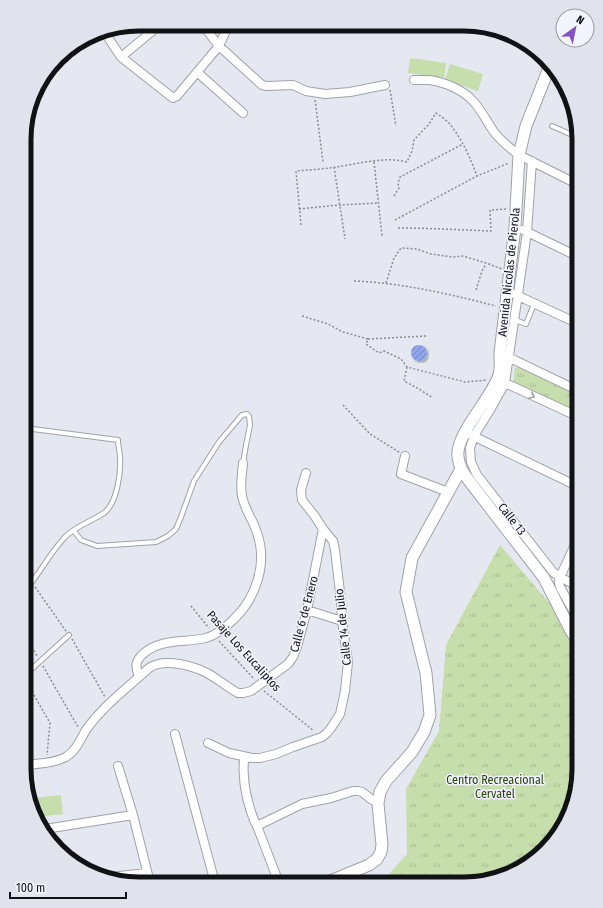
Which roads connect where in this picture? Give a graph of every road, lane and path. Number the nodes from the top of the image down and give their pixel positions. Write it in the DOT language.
graph roads {
  1 [pos="151,31"];
  2 [pos="207,31"];
  3 [pos="226,31"];
  4 [pos="107,36"];
  5 [pos="219,46"];
  6 [pos="121,57"];
  7 [pos="548,71"];
  8 [pos="197,72"];
  9 [pos="414,80"];
  10 [pos="388,87"];
  11 [pos="316,93"];
  12 [pos="243,113"];
  13 [pos="396,126"];
  14 [pos="552,126"];
  15 [pos="572,135"];
  16 [pos="463,144"];
  17 [pos="519,158"];
  18 [pos="374,161"];
  19 [pos="323,162"];
  20 [pos="532,162"];
  21 [pos="334,167"];
  22 [pos="477,176"];
  23 [pos="572,181"];
  24 [pos="394,196"];
  25 [pos="379,203"];
  26 [pos="339,205"];
  27 [pos="516,208"];
  28 [pos="299,209"];
  29 [pos="395,220"];
  30 [pos="301,225"];
  31 [pos="515,227"];
  32 [pos="398,228"];
  33 [pos="527,232"];
  34 [pos="382,236"];
  35 [pos="345,239"];
  36 [pos="572,254"];
  37 [pos="486,263"];
  38 [pos="510,273"];
  39 [pos="354,281"];
  40 [pos="386,283"];
  41 [pos="476,290"];
  42 [pos="512,293"];
  43 [pos="534,303"];
  44 [pos="506,309"];
  45 [pos="302,316"];
  46 [pos="514,320"];
  47 [pos="572,321"];
  48 [pos="426,336"];
  49 [pos="368,339"];
  50 [pos="505,356"];
  51 [pos="407,367"];
  52 [pos="501,381"];
  53 [pos="572,388"];
  54 [pos="433,398"];
  55 [pos="343,405"];
  56 [pos="572,415"];
  57 [pos="31,429"];
  58 [pos="469,434"];
  59 [pos="405,456"];
  60 [pos="243,463"];
  61 [pos="461,469"];
  62 [pos="306,473"];
  63 [pos="572,484"];
  64 [pos="448,492"];
  65 [pos="323,529"];
  66 [pos="74,531"];
  67 [pos="572,551"];
  68 [pos="560,577"];
  69 [pos="572,583"];
  70 [pos="31,584"];
  71 [pos="192,606"];
  72 [pos="572,608"];
  73 [pos="308,610"];
  74 [pos="342,621"];
  75 [pos="572,632"];
  76 [pos="69,635"];
  77 [pos="213,635"];
  78 [pos="31,646"];
  79 [pos="40,662"];
  80 [pos="31,670"];
  81 [pos="139,677"];
  82 [pos="259,685"];
  83 [pos="31,688"];
  84 [pos="175,734"];
  85 [pos="83,736"];
  86 [pos="322,737"];
  87 [pos="208,743"];
  88 [pos="244,757"];
  89 [pos="46,763"];
  90 [pos="31,764"];
  91 [pos="118,766"];
  92 [pos="378,803"];
  93 [pos="133,815"];
  94 [pos="257,826"];
  95 [pos="49,828"];
  96 [pos="147,873"];
  97 [pos="123,876"];
  98 [pos="148,877"];
  99 [pos="213,877"];
  100 [pos="276,877"];
  101 [pos="345,877"];
  1 -- 6 [label="street"];
  2 -- 5 [label="street"];
  3 -- 5 [label="street"];
  4 -- 6 [label="street"];
  5 -- 8 [label="street"];
  5 -- 11 [label="street"];
  6 -- 8 [label="street"];
  7 -- 17 [label="street, Avenida Nicolas de Pierola"];
  8 -- 12 [label="street"];
  9 -- 17 [label="street"];
  10 -- 11 [label="street"];
  10 -- 13 [label="path"];
  11 -- 19 [label="path"];
  14 -- 15 [label="lane"];
  16 -- 18 [label="path"];
  16 -- 22 [label="path"];
  16 -- 24 [label="path"];
  17 -- 20 [label="street"];
  17 -- 22 [label="path"];
  17 -- 27 [label="street, Avenida Nicolas de Pierola"];
  18 -- 21 [label="path"];
  18 -- 25 [label="path"];
  20 -- 23 [label="street"];
  20 -- 33 [label="street"];
  21 -- 26 [label="path"];
  21 -- 28 [label="path"];
  22 -- 29 [label="path"];
  25 -- 26 [label="path"];
  25 -- 34 [label="path"];
  26 -- 28 [label="path"];
  26 -- 35 [label="path"];
  27 -- 31 [label="street, Avenida Nicolas de Pierola"];
  27 -- 32 [label="path"];
  28 -- 30 [label="path"];
  31 -- 33 [label="street"];
  31 -- 38 [label="street, Avenida Nicolas de Pierola"];
  33 -- 36 [label="street"];
  33 -- 42 [label="street"];
  37 -- 38 [label="path"];
  37 -- 40 [label="path"];
  37 -- 41 [label="path"];
  38 -- 42 [label="street, Avenida Nicolas de Pierola"];
  39 -- 40 [label="path"];
  40 -- 44 [label="path"];
  42 -- 43 [label="street"];
  42 -- 44 [label="street, Avenida Nicolas de Pierola"];
  42 -- 46 [label="street"];
  43 -- 46 [label="lane"];
  43 -- 47 [label="street"];
  44 -- 50 [label="street, Avenida Nicolas de Pierola"];
  45 -- 49 [label="path"];
  46 -- 50 [label="street"];
  48 -- 49 [label="path"];
  49 -- 51 [label="path"];
  50 -- 52 [label="street, Avenida Nicolas de Pierola"];
  50 -- 53 [label="street"];
  51 -- 52 [label="path"];
  51 -- 54 [label="path"];
  52 -- 56 [label="street, one-way"];
  52 -- 58 [label="street, Avenida Nicolas de Pierola"];
  55 -- 59 [label="path"];
  57 -- 66 [label="lane"];
  58 -- 61 [label="street, Avenida Nicolas de Pierola"];
  58 -- 63 [label="street"];
  58 -- 68 [label="street, Calle 13"];
  59 -- 64 [label="street"];
  60 -- 66 [label="lane"];
  60 -- 77 [label="street"];
  61 -- 64 [label="street"];
  61 -- 75 [label="street"];
  62 -- 65 [label="street, Calle 14 de Julio"];
  64 -- 92 [label="street"];
  65 -- 73 [label="street, Calle 6 de Enero"];
  65 -- 74 [label="street, Calle 14 de Julio"];
  66 -- 70 [label="lane"];
  67 -- 68 [label="street"];
  68 -- 69 [label="street, Calle 13"];
  68 -- 72 [label="street"];
  71 -- 77 [label="path, Pasaje Los Eucaliptos"];
  73 -- 74 [label="street"];
  73 -- 82 [label="street, Calle 6 de Enero"];
  74 -- 86 [label="street, Calle 14 de Julio"];
  76 -- 79 [label="lane"];
  77 -- 81 [label="street"];
  77 -- 82 [label="path, Pasaje Los Eucaliptos"];
  78 -- 79 [label="path"];
  79 -- 80 [label="lane"];
  79 -- 85 [label="path"];
  81 -- 82 [label="street, Calle 6 de Enero"];
  81 -- 85 [label="street, Calle 6 de Enero"];
  82 -- 86 [label="path, Pasaje Los Eucaliptos"];
  83 -- 89 [label="path"];
  84 -- 99 [label="street"];
  85 -- 89 [label="street, Calle 6 de Enero"];
  86 -- 88 [label="street"];
  87 -- 88 [label="street"];
  88 -- 94 [label="street"];
  89 -- 90 [label="street, Calle 6 de Enero"];
  91 -- 93 [label="street"];
  92 -- 94 [label="street"];
  92 -- 101 [label="street"];
  93 -- 95 [label="street"];
  93 -- 96 [label="street"];
  94 -- 100 [label="street"];
  96 -- 97 [label="street"];
  96 -- 98 [label="street"];
}
